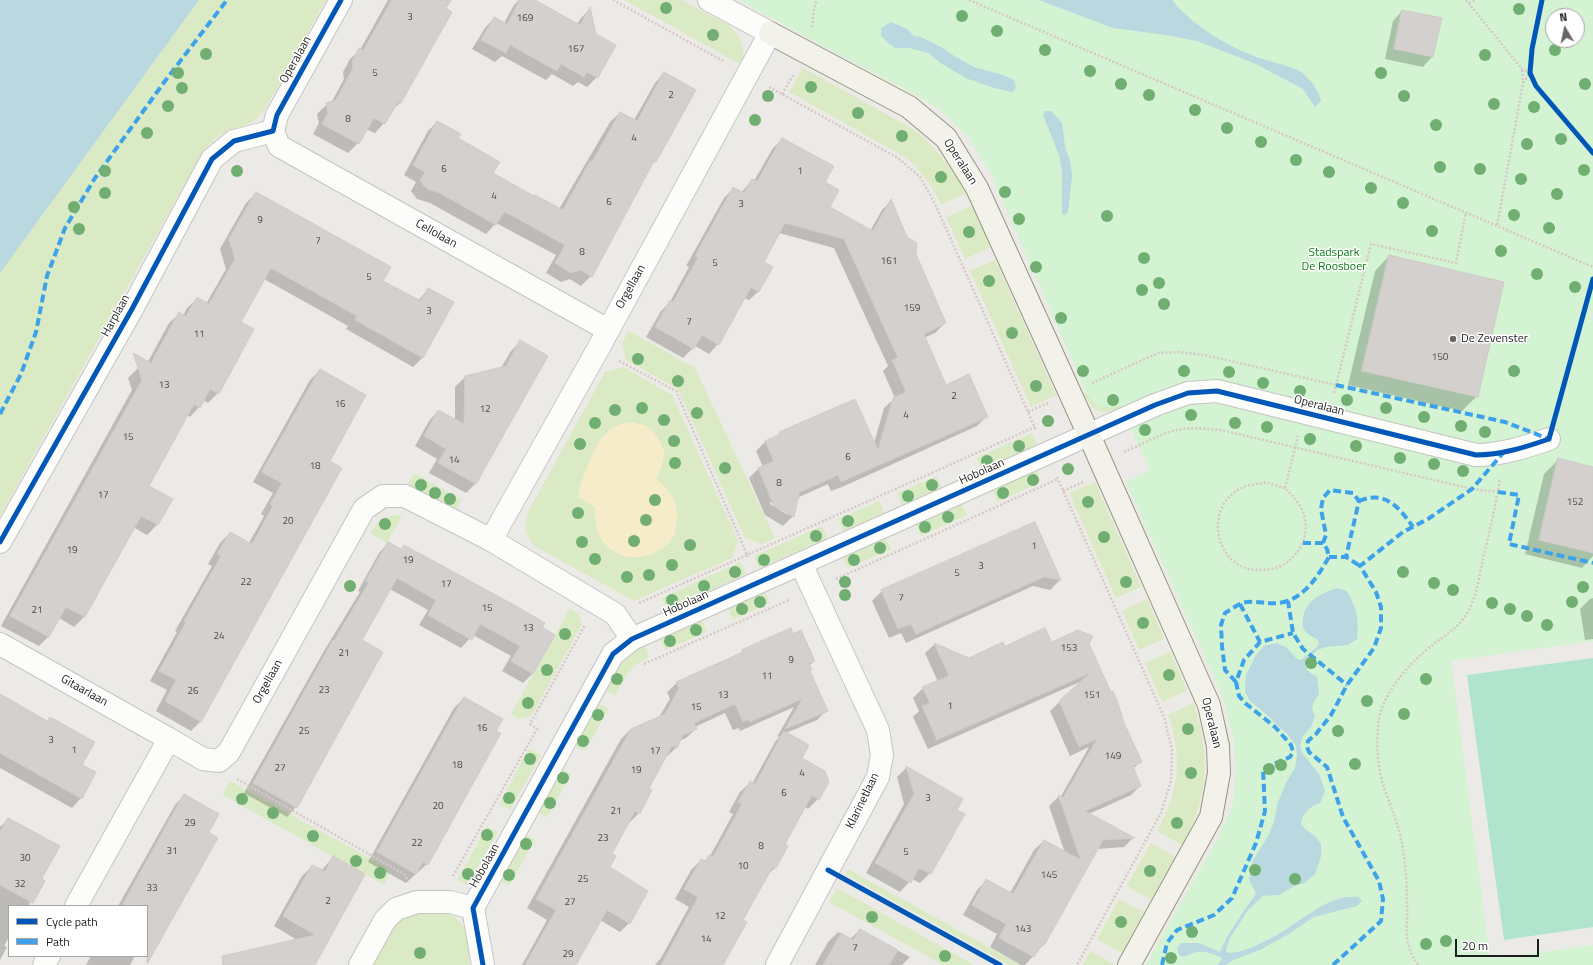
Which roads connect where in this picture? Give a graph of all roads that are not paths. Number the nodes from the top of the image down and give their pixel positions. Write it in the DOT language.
graph roads {
  1 [pos="341,0"];
  2 [pos="709,0"];
  3 [pos="770,33"];
  4 [pos="274,131"];
  5 [pos="608,330"];
  6 [pos="1089,435"];
  7 [pos="1549,439"];
  8 [pos="491,540"];
  9 [pos="0,542"];
  10 [pos="801,564"];
  11 [pos="632,639"];
  12 [pos="0,644"];
  13 [pos="169,739"];
  14 [pos="77,905"];
  15 [pos="473,908"];
  16 [pos="360,965"];
  17 [pos="483,965"];
  18 [pos="777,965"];
  19 [pos="1129,965"];
  1 -- 4 [label="street, Operalaan"];
  2 -- 3 [label="street, Operalaan"];
  3 -- 5 [label="street, Orgellaan"];
  3 -- 6 [label="street, Operalaan"];
  4 -- 5 [label="street, Cellolaan"];
  4 -- 9 [label="street, Harplaan"];
  5 -- 8 [label="street, Orgellaan"];
  6 -- 7 [label="street, Operalaan"];
  6 -- 10 [label="street, Hobolaan"];
  6 -- 19 [label="street, Operalaan"];
  8 -- 11 [label="street, Orgellaan"];
  8 -- 13 [label="street, Orgellaan"];
  10 -- 11 [label="street, Hobolaan"];
  10 -- 18 [label="street, Klarinetlaan"];
  11 -- 15 [label="street, Hobolaan"];
  12 -- 13 [label="street, Gitaarlaan"];
  13 -- 14 [label="street"];
  15 -- 16 [label="street"];
  15 -- 17 [label="street"];
}
